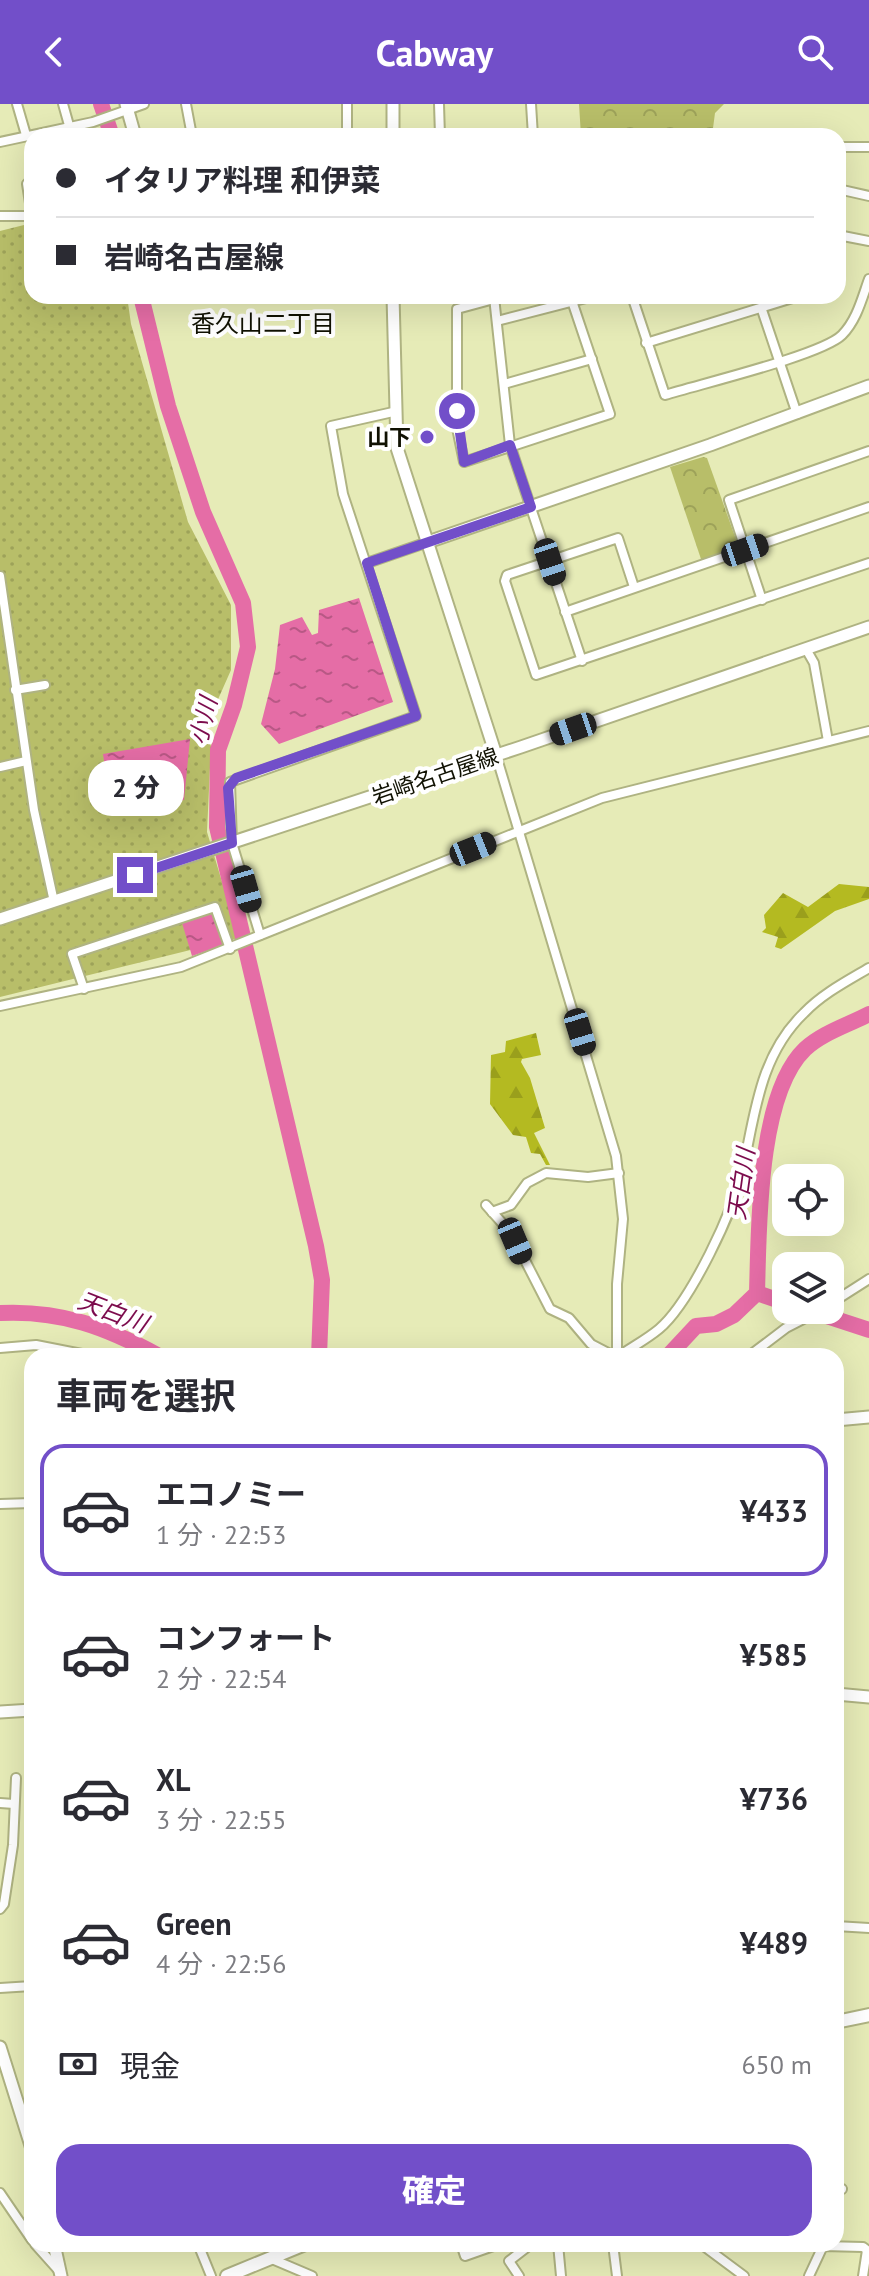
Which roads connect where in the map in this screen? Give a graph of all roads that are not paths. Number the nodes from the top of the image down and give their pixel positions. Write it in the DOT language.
graph roads {
  1 [pos="17,104"];
  2 [pos="63,104"];
  3 [pos="144,104"];
  4 [pos="186,104"];
  5 [pos="347,104"];
  6 [pos="393,104"];
  7 [pos="439,104"];
  8 [pos="531,104"];
  9 [pos="128,109"];
  10 [pos="24,128"];
  11 [pos="70,128"];
  12 [pos="80,128"];
  13 [pos="190,128"];
  14 [pos="347,128"];
  15 [pos="393,128"];
  16 [pos="440,128"];
  17 [pos="532,128"];
  18 [pos="24,136"];
  19 [pos="0,142"];
  20 [pos="846,147"];
  21 [pos="869,147"];
  22 [pos="846,191"];
  23 [pos="869,196"];
  24 [pos="0,216"];
  25 [pos="24,216"];
  26 [pos="846,237"];
  27 [pos="869,241"];
  28 [pos="869,279"];
  29 [pos="393,304"];
  30 [pos="472,304"];
  31 [pos="495,304"];
  32 [pos="561,304"];
  33 [pos="573,304"];
  34 [pos="634,304"];
  35 [pos="778,304"];
  36 [pos="762,310"];
  37 [pos="497,321"];
  38 [pos="646,343"];
  39 [pos="592,359"];
  40 [pos="779,361"];
  41 [pos="504,384"];
  42 [pos="869,386"];
  43 [pos="393,412"];
  44 [pos="797,414"];
  45 [pos="510,445"];
  46 [pos="869,451"];
  47 [pos="531,507"];
  48 [pos="869,507"];
  49 [pos="425,543"];
  50 [pos="745,550"];
  51 [pos="550,562"];
  52 [pos="367,563"];
  53 [pos="869,563"];
  54 [pos="0,576"];
  55 [pos="634,587"];
  56 [pos="762,600"];
  57 [pos="565,612"];
  58 [pos="4,626"];
  59 [pos="869,627"];
  60 [pos="806,649"];
  61 [pos="582,661"];
  62 [pos="45,685"];
  63 [pos="15,690"];
  64 [pos="869,718"];
  65 [pos="869,731"];
  66 [pos="828,741"];
  67 [pos="496,755"];
  68 [pos="26,761"];
  69 [pos="0,767"];
  70 [pos="519,829"];
  71 [pos="229,844"];
  72 [pos="54,902"];
  73 [pos="0,919"];
  74 [pos="256,937"];
  75 [pos="234,947"];
  76 [pos="869,968"];
  77 [pos="84,989"];
  78 [pos="0,1006"];
  79 [pos="619,1173"];
  80 [pos="869,1279"];
  81 [pos="844,1295"];
  82 [pos="795,1324"];
  83 [pos="0,1348"];
  84 [pos="51,1348"];
  85 [pos="600,1348"];
  86 [pos="617,1348"];
  87 [pos="629,1348"];
  88 [pos="760,1348"];
  89 [pos="869,1417"];
  90 [pos="844,1419"];
  91 [pos="24,1503"];
  92 [pos="0,1504"];
  93 [pos="844,1695"];
  94 [pos="869,1697"];
  95 [pos="24,1710"];
  96 [pos="0,1712"];
  97 [pos="16,1778"];
  98 [pos="0,1803"];
  99 [pos="14,1804"];
  100 [pos="0,1856"];
  101 [pos="11,1857"];
  102 [pos="0,1909"];
  103 [pos="844,1926"];
  104 [pos="869,1928"];
  105 [pos="24,1986"];
  106 [pos="0,1988"];
  107 [pos="869,2015"];
  108 [pos="844,2020"];
  109 [pos="0,2047"];
  110 [pos="24,2124"];
  111 [pos="0,2193"];
  112 [pos="24,2228"];
  113 [pos="844,2247"];
  114 [pos="42,2252"];
  115 [pos="56,2252"];
  116 [pos="201,2252"];
  117 [pos="287,2252"];
  118 [pos="521,2252"];
  119 [pos="559,2252"];
  120 [pos="614,2252"];
  121 [pos="712,2252"];
  122 [pos="820,2252"];
  123 [pos="272,2259"];
  124 [pos="61,2274"];
  125 [pos="211,2276"];
  126 [pos="227,2276"];
  127 [pos="312,2276"];
  128 [pos="519,2276"];
  129 [pos="561,2276"];
  130 [pos="617,2276"];
  131 [pos="744,2276"];
  132 [pos="809,2276"];
  133 [pos="863,2276"];
  1 -- 10 [label="street"];
  2 -- 11 [label="street"];
  3 -- 9 [label="street"];
  4 -- 13 [label="street"];
  5 -- 14 [label="street"];
  6 -- 15 [label="street"];
  7 -- 16 [label="street"];
  8 -- 17 [label="street"];
  9 -- 12 [label="street"];
  18 -- 19 [label="street"];
  20 -- 21 [label="street"];
  22 -- 23 [label="street"];
  24 -- 25 [label="street"];
  26 -- 27 [label="street"];
  28 -- 40 [label="street"];
  29 -- 43 [label="street"];
  30 -- 45 [label="street"];
  31 -- 37 [label="street"];
  32 -- 37 [label="street"];
  33 -- 39 [label="street"];
  34 -- 38 [label="street"];
  35 -- 36 [label="street"];
  36 -- 38 [label="street"];
  36 -- 40 [label="street"];
  37 -- 41 [label="street"];
  38 -- 40 [label="street"];
  39 -- 41 [label="street"];
  39 -- 45 [label="street"];
  40 -- 44 [label="street"];
  41 -- 45 [label="street"];
  42 -- 44 [label="street"];
  43 -- 49 [label="street"];
  43 -- 52 [label="street"];
  44 -- 47 [label="street"];
  45 -- 47 [label="street"];
  46 -- 50 [label="street"];
  47 -- 49 [label="street"];
  47 -- 51 [label="street"];
  48 -- 50 [label="street"];
  49 -- 52 [label="street"];
  49 -- 67 [label="street"];
  50 -- 55 [label="street"];
  50 -- 56 [label="street"];
  51 -- 55 [label="street"];
  51 -- 57 [label="street"];
  51 -- 61 [label="street"];
  52 -- 71 [label="street"];
  53 -- 56 [label="street"];
  54 -- 58 [label="street"];
  55 -- 57 [label="street"];
  56 -- 61 [label="street"];
  57 -- 61 [label="street"];
  58 -- 63 [label="street"];
  59 -- 60 [label="street, 岩崎名古屋線"];
  60 -- 66 [label="street"];
  60 -- 67 [label="street, 岩崎名古屋線"];
  62 -- 63 [label="street"];
  63 -- 68 [label="street"];
  64 -- 65 [label="street"];
  65 -- 66 [label="street"];
  66 -- 70 [label="street"];
  67 -- 70 [label="street"];
  67 -- 71 [label="street, 岩崎名古屋線"];
  68 -- 69 [label="street"];
  68 -- 72 [label="street"];
  70 -- 74 [label="street"];
  70 -- 79 [label="street"];
  71 -- 72 [label="street, 岩崎名古屋線"];
  71 -- 74 [label="street"];
  72 -- 73 [label="street, 岩崎名古屋線"];
  74 -- 75 [label="street"];
  75 -- 77 [label="street"];
  75 -- 77 [label="street"];
  76 -- 87 [label="street"];
  77 -- 78 [label="street"];
  79 -- 85 [label="street"];
  79 -- 86 [label="street"];
  80 -- 81 [label="street"];
  82 -- 88 [label="street"];
  83 -- 84 [label="street"];
  89 -- 90 [label="street"];
  91 -- 92 [label="street"];
  93 -- 94 [label="street"];
  95 -- 96 [label="street"];
  97 -- 99 [label="street"];
  98 -- 99 [label="street"];
  99 -- 101 [label="street"];
  100 -- 101 [label="street"];
  101 -- 102 [label="street"];
  103 -- 104 [label="street"];
  105 -- 106 [label="street"];
  107 -- 108 [label="main road"];
  109 -- 110 [label="street"];
  111 -- 112 [label="street"];
  113 -- 133 [label="street"];
  114 -- 124 [label="street"];
  115 -- 124 [label="street"];
  116 -- 125 [label="street"];
  117 -- 123 [label="main road"];
  118 -- 128 [label="street"];
  119 -- 129 [label="street"];
  120 -- 130 [label="street"];
  121 -- 131 [label="street"];
  122 -- 132 [label="street"];
  123 -- 126 [label="main road"];
  123 -- 127 [label="street"];
}
